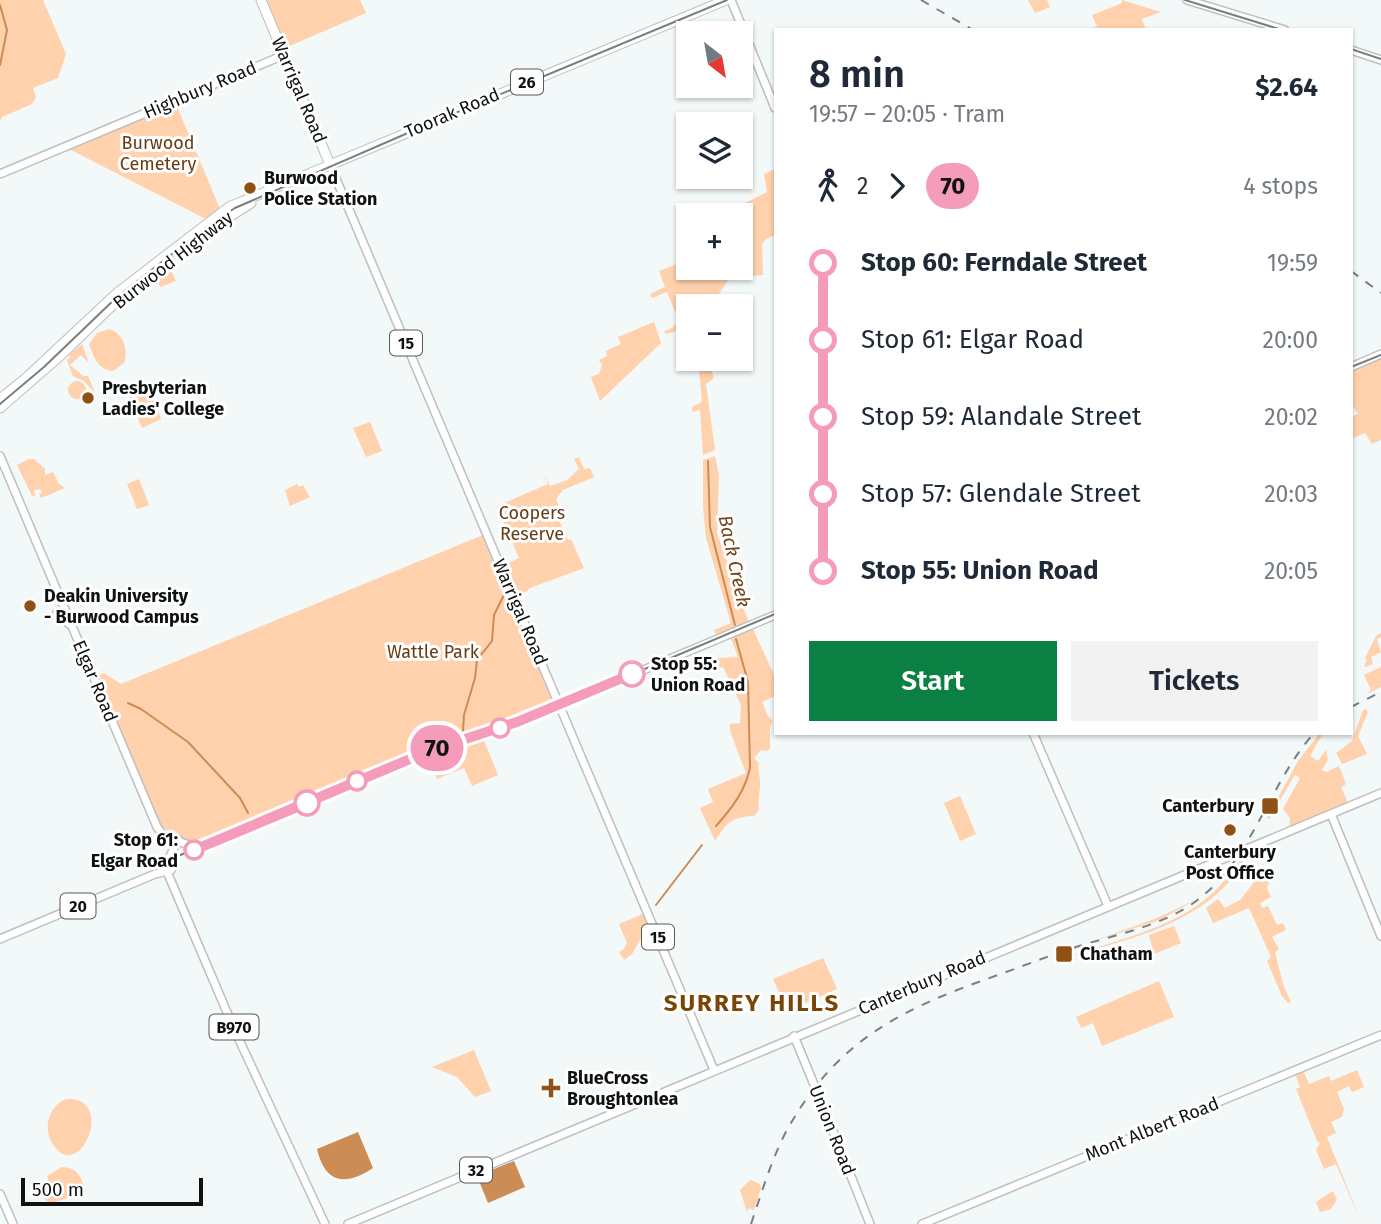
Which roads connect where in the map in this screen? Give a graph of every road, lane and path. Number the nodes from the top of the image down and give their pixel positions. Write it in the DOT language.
graph roads {
  1 [pos="261,0"];
  2 [pos="728,0"];
  3 [pos="1187,0"];
  4 [pos="1209,4"];
  5 [pos="1279,28"];
  6 [pos="1353,51"];
  7 [pos="284,55"];
  8 [pos="1381,60"];
  9 [pos="774,106"];
  10 [pos="332,165"];
  11 [pos="0,174"];
  12 [pos="227,213"];
  13 [pos="215,225"];
  14 [pos="202,226"];
  15 [pos="186,243"];
  16 [pos="118,296"];
  17 [pos="104,314"];
  18 [pos="90,317"];
  19 [pos="1381,354"];
  20 [pos="1353,366"];
  21 [pos="0,399"];
  22 [pos="0,408"];
  23 [pos="0,456"];
  24 [pos="61,603"];
  25 [pos="774,615"];
  26 [pos="72,627"];
  27 [pos="559,706"];
  28 [pos="1034,735"];
  29 [pos="1381,793"];
  30 [pos="1331,814"];
  31 [pos="178,843"];
  32 [pos="169,869"];
  33 [pos="1108,906"];
  34 [pos="1381,936"];
  35 [pos="0,939"];
  36 [pos="1381,1035"];
  37 [pos="794,1036"];
  38 [pos="714,1070"];
  39 [pos="0,1194"];
  40 [pos="13,1224"];
  41 [pos="325,1224"];
  42 [pos="348,1224"];
  43 [pos="870,1224"];
  44 [pos="922,1224"];
  1 -- 7 [label="highway, Warrigal Road / 15"];
  2 -- 9 [label="main road"];
  2 -- 10 [label="highway, Toorak Road / 26"];
  3 -- 4 [label="main road"];
  4 -- 5 [label="main road"];
  6 -- 8 [label="main road"];
  7 -- 10 [label="highway, Warrigal Road / 15"];
  7 -- 11 [label="main road, Highbury Road"];
  10 -- 12 [label="highway, Burwood Highway / 26"];
  10 -- 27 [label="main road, Warrigal Road / 15"];
  12 -- 13 [label="highway, Burwood Highway / 26"];
  12 -- 14 [label="highway, Burwood Highway / 26"];
  13 -- 14 [label="highway"];
  13 -- 15 [label="highway, Burwood Highway / 26"];
  14 -- 15 [label="highway, Burwood Highway / 26"];
  15 -- 16 [label="highway, Burwood Highway / 26"];
  16 -- 17 [label="highway, Burwood Highway / 26"];
  16 -- 18 [label="highway, Burwood Highway / 26"];
  17 -- 18 [label="highway"];
  17 -- 22 [label="highway, Burwood Highway / 26"];
  18 -- 21 [label="highway, Burwood Highway / 26"];
  19 -- 20 [label="main road"];
  23 -- 24 [label="main road, Elgar Road"];
  24 -- 26 [label="main road, Elgar Road"];
  24 -- 26 [label="main road"];
  25 -- 27 [label="main road"];
  26 -- 31 [label="main road, Elgar Road"];
  27 -- 31 [label="main road"];
  27 -- 38 [label="main road, Warrigal Road / 15"];
  28 -- 33 [label="main road"];
  29 -- 30 [label="main road, Canterbury Road / 32"];
  30 -- 33 [label="main road, Canterbury Road / 32"];
  30 -- 34 [label="main road"];
  31 -- 32 [label="main road"];
  32 -- 35 [label="main road, 20"];
  32 -- 41 [label="main road, B970"];
  33 -- 37 [label="main road, Canterbury Road / 32"];
  36 -- 44 [label="main road, Mont Albert Road"];
  37 -- 38 [label="main road, Canterbury Road / 32"];
  37 -- 43 [label="main road, Union Road, bridge"];
  38 -- 42 [label="main road, Canterbury Road / 32"];
  39 -- 40 [label="main road"];
}
